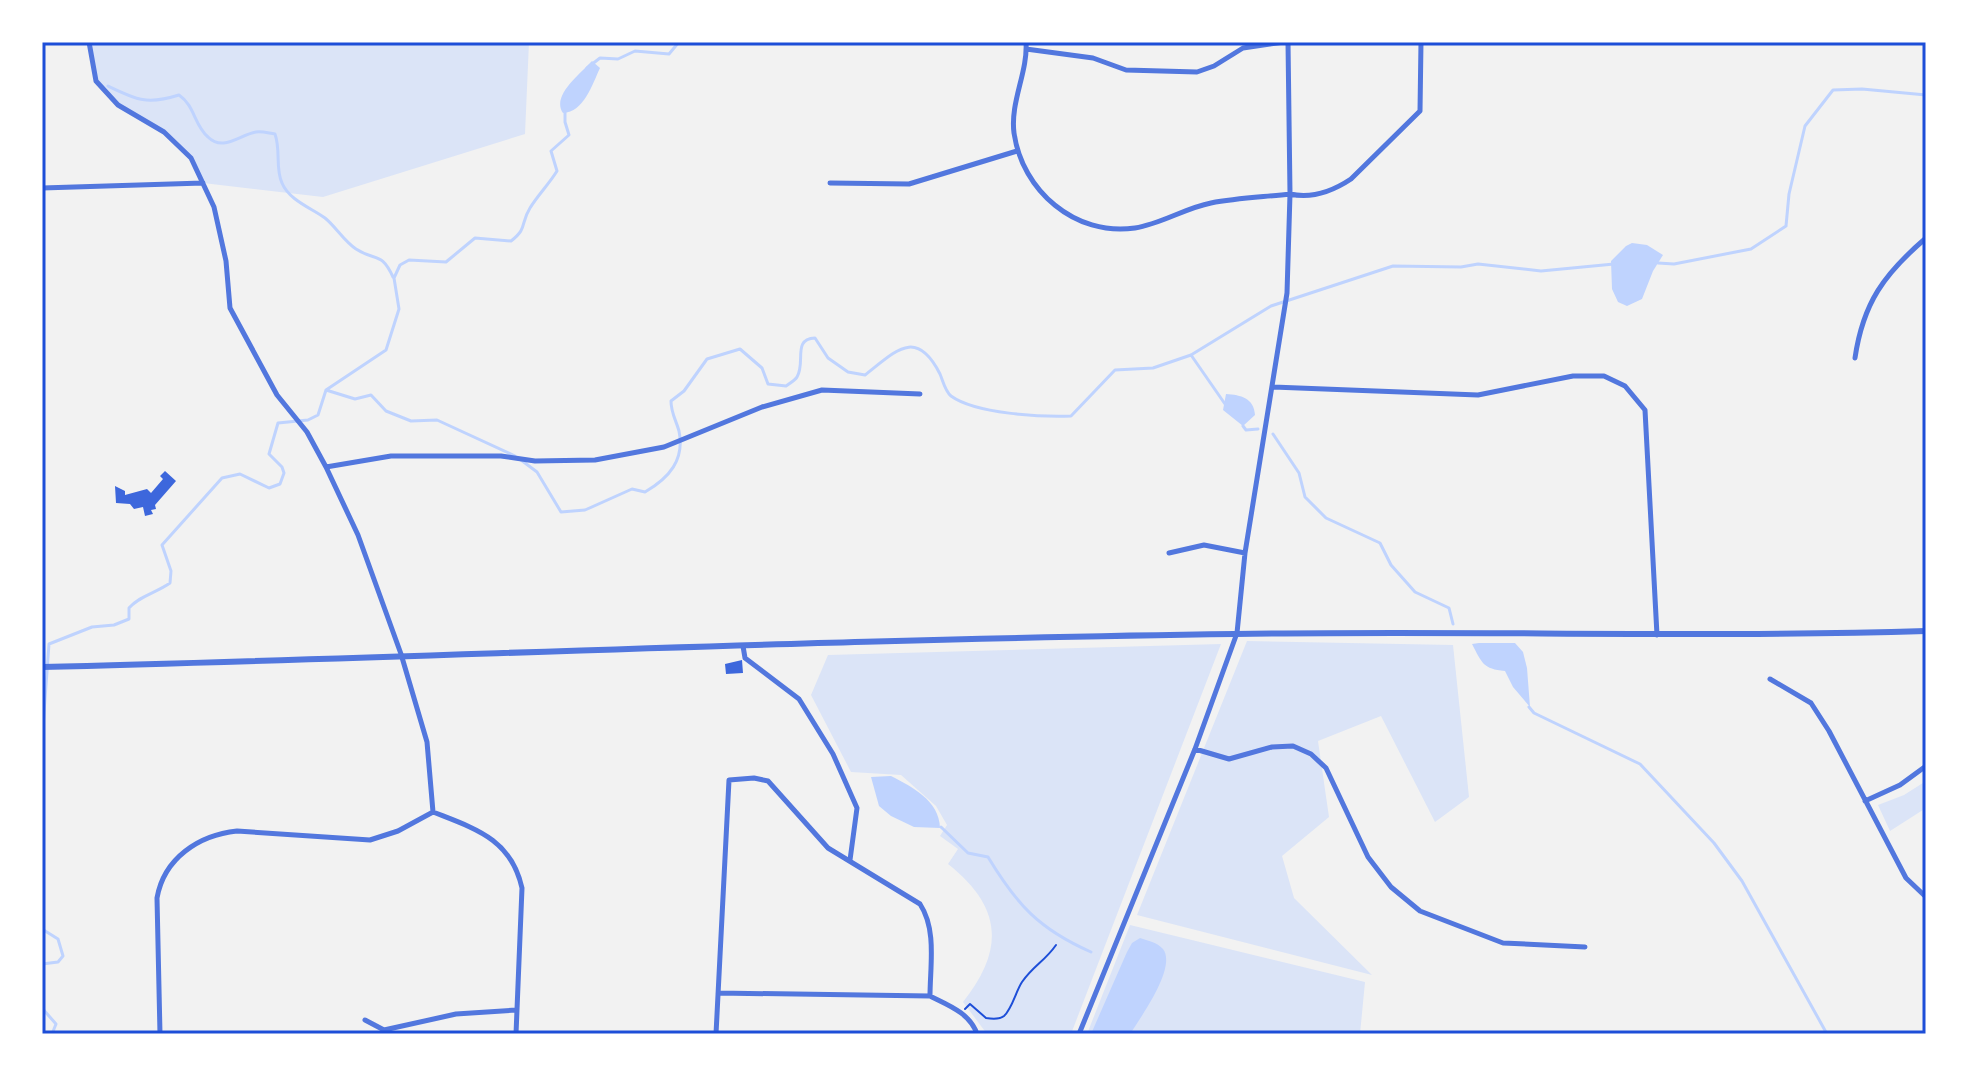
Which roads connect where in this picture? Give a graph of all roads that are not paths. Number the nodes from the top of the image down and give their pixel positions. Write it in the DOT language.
graph roads {
  1 [pos="89,42"];
  2 [pos="1286,42"];
  3 [pos="1421,42"];
  4 [pos="1026,46"];
  5 [pos="1017,151"];
  6 [pos="203,183"];
  7 [pos="830,183"];
  8 [pos="42,188"];
  9 [pos="1290,194"];
  10 [pos="1926,238"];
  11 [pos="1855,358"];
  12 [pos="1273,387"];
  13 [pos="920,394"];
  14 [pos="326,467"];
  15 [pos="1169,553"];
  16 [pos="1245,553"];
  17 [pos="1926,631"];
  18 [pos="1237,633"];
  19 [pos="1657,635"];
  20 [pos="743,646"];
  21 [pos="401,654"];
  22 [pos="43,667"];
  23 [pos="1770,679"];
  24 [pos="1195,749"];
  25 [pos="1926,766"];
  26 [pos="1865,801"];
  27 [pos="433,812"];
  28 [pos="850,860"];
  29 [pos="1926,897"];
  30 [pos="1585,947"];
  31 [pos="718,993"];
  32 [pos="930,996"];
  33 [pos="516,1010"];
  34 [pos="365,1020"];
  35 [pos="160,1034"];
  36 [pos="516,1034"];
  37 [pos="716,1034"];
  38 [pos="977,1034"];
  39 [pos="1079,1034"];
  1 -- 6 [label="street"];
  2 -- 4 [label="street"];
  2 -- 9 [label="street"];
  3 -- 9 [label="street"];
  4 -- 5 [label="street"];
  5 -- 7 [label="street"];
  5 -- 9 [label="street"];
  6 -- 8 [label="street"];
  6 -- 14 [label="street"];
  9 -- 12 [label="street"];
  10 -- 11 [label="street"];
  12 -- 16 [label="street"];
  12 -- 19 [label="street"];
  13 -- 14 [label="street"];
  14 -- 21 [label="street"];
  15 -- 16 [label="street"];
  16 -- 18 [label="street"];
  17 -- 19 [label="street"];
  18 -- 19 [label="street"];
  18 -- 20 [label="street"];
  18 -- 24 [label="street"];
  20 -- 21 [label="street"];
  20 -- 28 [label="street"];
  21 -- 22 [label="street"];
  21 -- 27 [label="street"];
  23 -- 26 [label="street"];
  24 -- 30 [label="street"];
  24 -- 39 [label="street"];
  25 -- 26 [label="street"];
  26 -- 29 [label="street"];
  27 -- 33 [label="street"];
  27 -- 35 [label="street"];
  28 -- 31 [label="street"];
  28 -- 32 [label="street"];
  31 -- 32 [label="street"];
  31 -- 37 [label="street"];
  32 -- 38 [label="street"];
  33 -- 34 [label="street"];
  33 -- 36 [label="street"];
}
